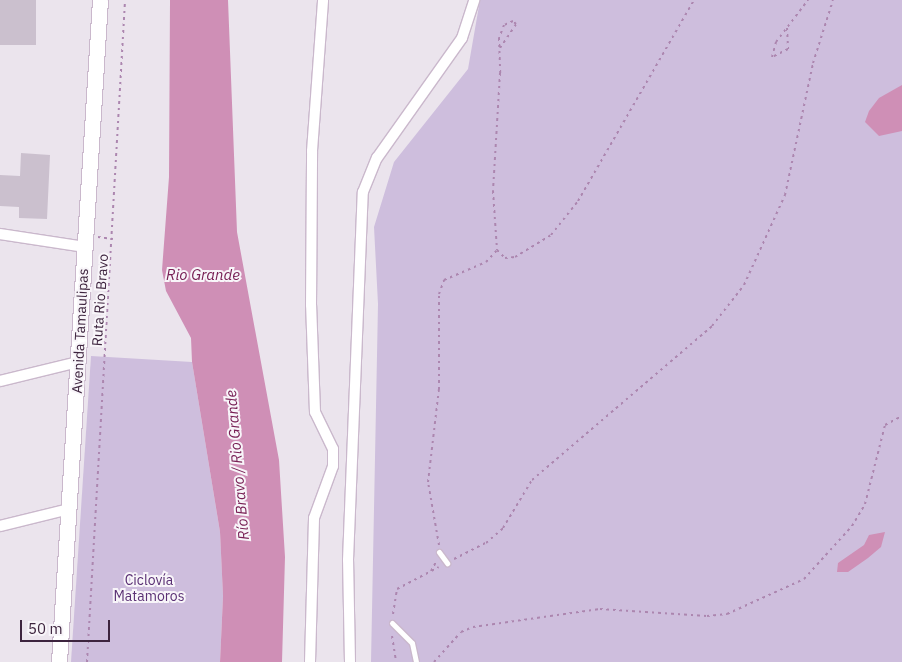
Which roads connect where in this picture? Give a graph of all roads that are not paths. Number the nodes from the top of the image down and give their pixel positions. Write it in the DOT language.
graph roads {
  1 [pos="100,0"];
  2 [pos="323,0"];
  3 [pos="474,0"];
  4 [pos="0,234"];
  5 [pos="85,247"];
  6 [pos="78,362"];
  7 [pos="0,381"];
  8 [pos="69,509"];
  9 [pos="0,526"];
  10 [pos="439,552"];
  11 [pos="447,563"];
  12 [pos="392,623"];
  13 [pos="59,662"];
  14 [pos="310,662"];
  15 [pos="350,662"];
  16 [pos="416,662"];
  1 -- 5 [label="street, Avenida Tamaulipas"];
  2 -- 14 [label="street"];
  3 -- 15 [label="street"];
  4 -- 5 [label="street"];
  5 -- 6 [label="street, Avenida Tamaulipas"];
  6 -- 7 [label="street"];
  6 -- 8 [label="street, Avenida Tamaulipas"];
  8 -- 9 [label="street"];
  8 -- 13 [label="street, Avenida Tamaulipas"];
  10 -- 11 [label="lane"];
  12 -- 16 [label="lane"];
}
